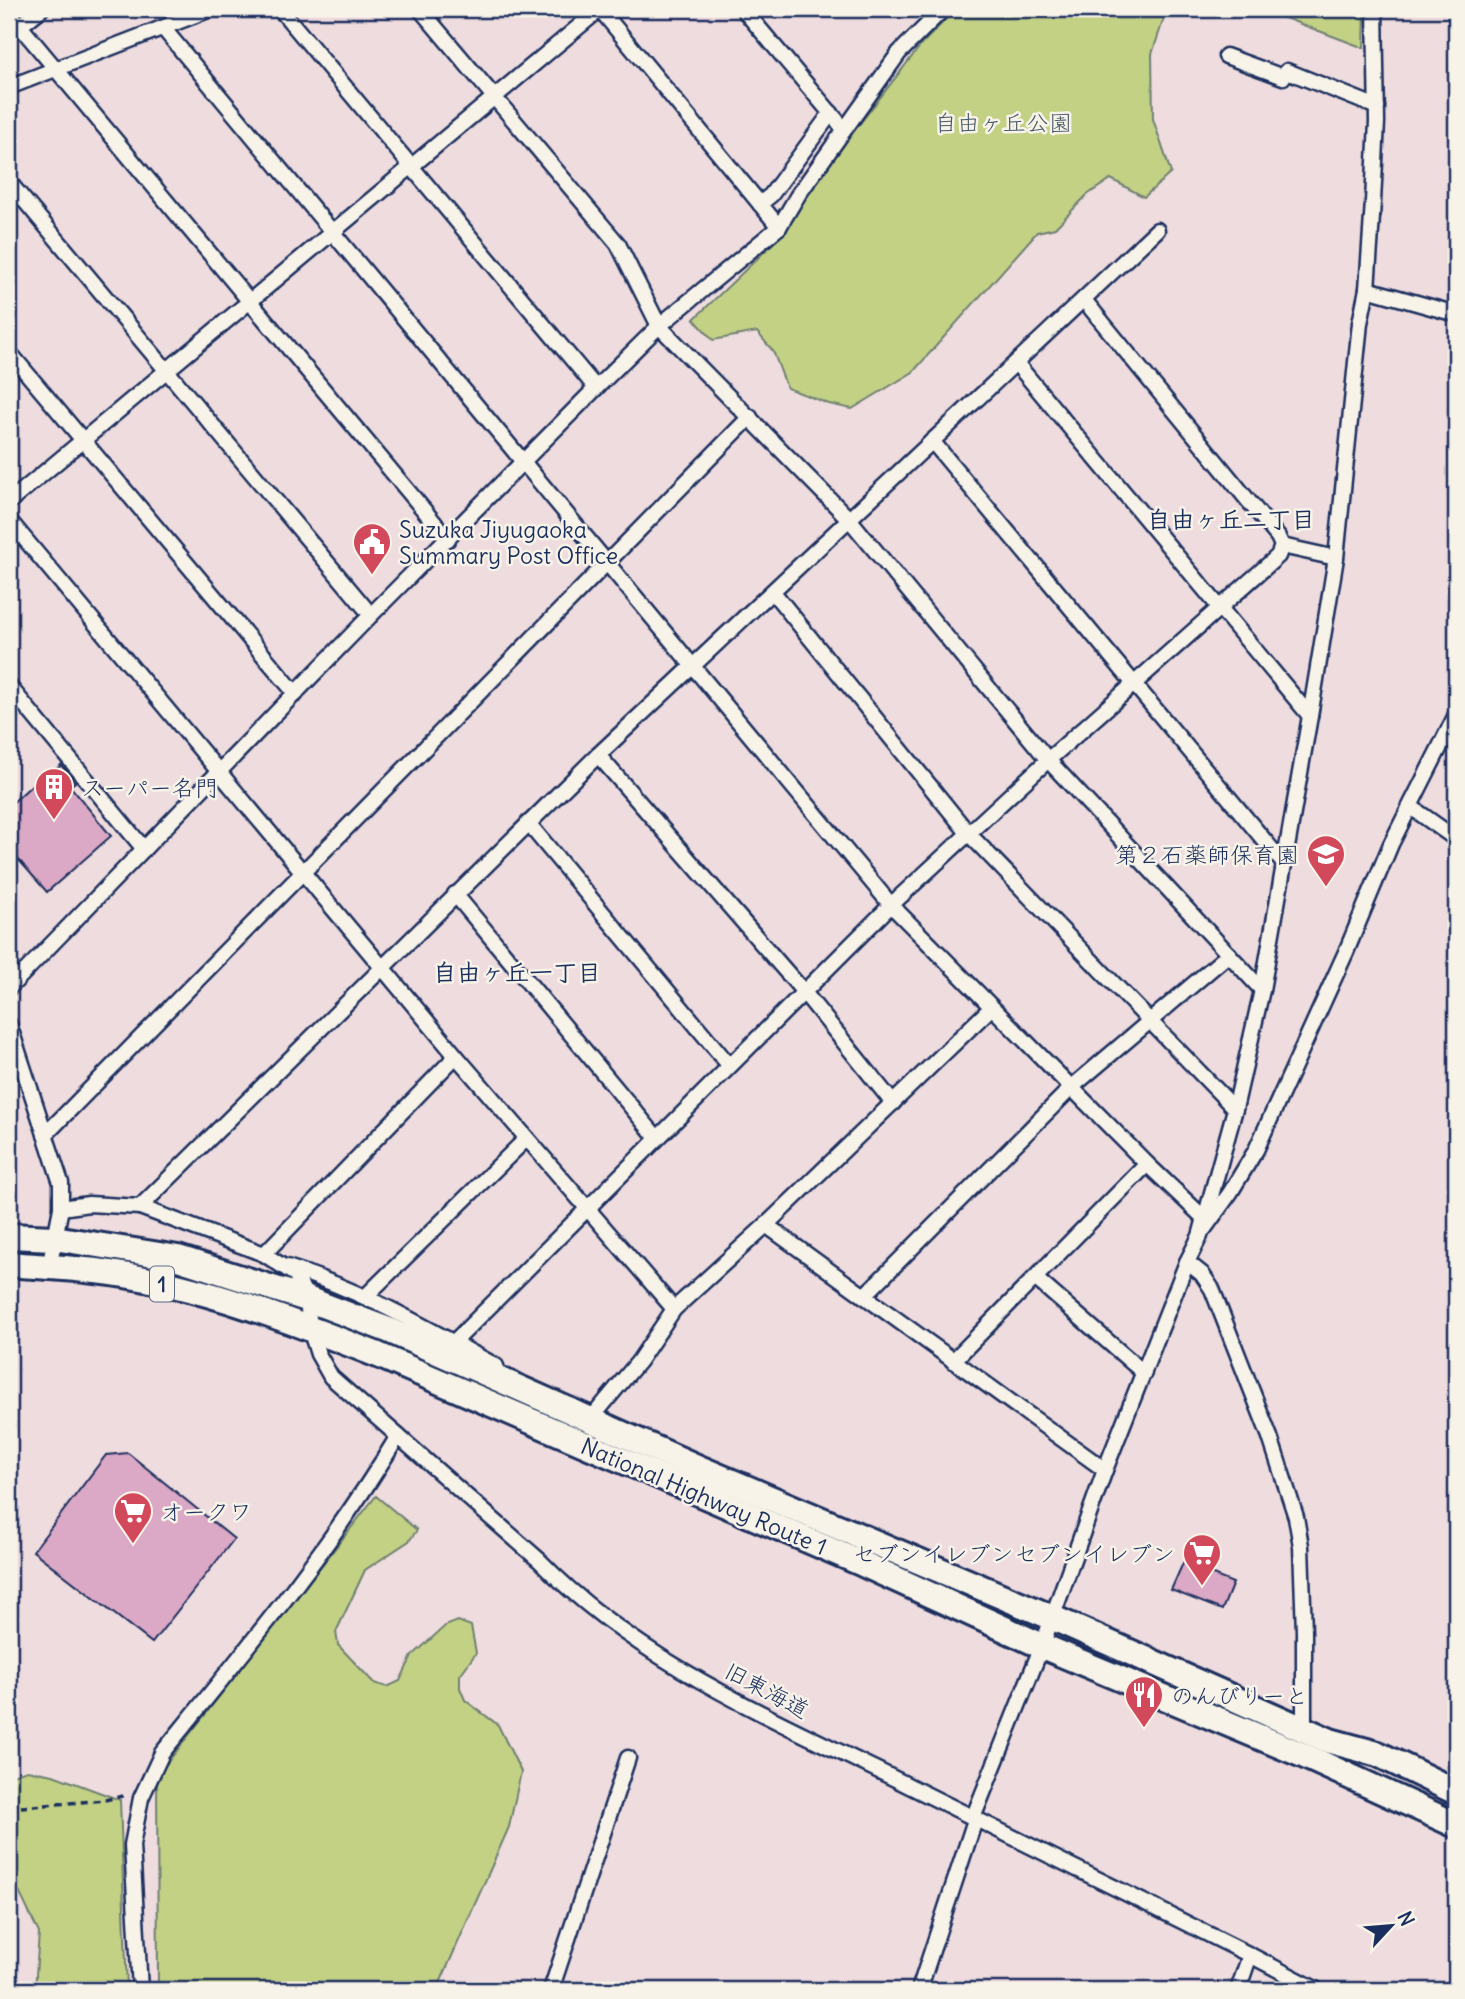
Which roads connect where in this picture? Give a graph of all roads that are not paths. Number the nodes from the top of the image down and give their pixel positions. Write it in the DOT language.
graph roads {
  1 [pos="41,9"];
  2 [pos="211,9"];
  3 [pos="280,9"];
  4 [pos="420,9"];
  5 [pos="743,9"];
  6 [pos="943,9"];
  7 [pos="1375,9"];
  8 [pos="9,12"];
  9 [pos="20,26"];
  10 [pos="163,28"];
  11 [pos="1226,56"];
  12 [pos="55,68"];
  13 [pos="9,87"];
  14 [pos="494,97"];
  15 [pos="1377,107"];
  16 [pos="831,113"];
  17 [pos="844,129"];
  18 [pos="410,166"];
  19 [pos="9,182"];
  20 [pos="760,204"];
  21 [pos="779,227"];
  22 [pos="331,230"];
  23 [pos="1157,230"];
  24 [pos="1367,289"];
  25 [pos="1084,300"];
  26 [pos="249,301"];
  27 [pos="1456,314"];
  28 [pos="659,326"];
  29 [pos="9,352"];
  30 [pos="1016,363"];
  31 [pos="165,369"];
  32 [pos="596,388"];
  33 [pos="750,417"];
  34 [pos="82,440"];
  35 [pos="932,441"];
  36 [pos="523,464"];
  37 [pos="9,502"];
  38 [pos="9,520"];
  39 [pos="850,520"];
  40 [pos="448,539"];
  41 [pos="1282,546"];
  42 [pos="1336,558"];
  43 [pos="606,563"];
  44 [pos="773,592"];
  45 [pos="1220,607"];
  46 [pos="371,615"];
  47 [pos="693,666"];
  48 [pos="1133,685"];
  49 [pos="9,686"];
  50 [pos="296,694"];
  51 [pos="1456,715"];
  52 [pos="1310,716"];
  53 [pos="598,755"];
  54 [pos="1048,760"];
  55 [pos="219,774"];
  56 [pos="1410,807"];
  57 [pos="528,823"];
  58 [pos="968,833"];
  59 [pos="1456,839"];
  60 [pos="144,849"];
  61 [pos="1284,864"];
  62 [pos="302,872"];
  63 [pos="455,894"];
  64 [pos="891,905"];
  65 [pos="1229,954"];
  66 [pos="382,967"];
  67 [pos="9,988"];
  68 [pos="1262,990"];
  69 [pos="803,991"];
  70 [pos="991,1008"];
  71 [pos="1150,1021"];
  72 [pos="9,1024"];
  73 [pos="456,1056"];
  74 [pos="729,1065"];
  75 [pos="1072,1087"];
  76 [pos="893,1103"];
  77 [pos="1235,1109"];
  78 [pos="45,1135"];
  79 [pos="657,1138"];
  80 [pos="526,1139"];
  81 [pos="1147,1164"];
  82 [pos="140,1207"];
  83 [pos="61,1208"];
  84 [pos="585,1208"];
  85 [pos="1204,1218"];
  86 [pos="766,1225"];
  87 [pos="9,1236"];
  88 [pos="1200,1236"];
  89 [pos="54,1238"];
  90 [pos="264,1254"];
  91 [pos="1187,1262"];
  92 [pos="9,1264"];
  93 [pos="283,1265"];
  94 [pos="49,1268"];
  95 [pos="1035,1278"];
  96 [pos="366,1296"];
  97 [pos="864,1296"];
  98 [pos="307,1299"];
  99 [pos="674,1309"];
  100 [pos="310,1328"];
  101 [pos="453,1343"];
  102 [pos="953,1361"];
  103 [pos="1144,1373"];
  104 [pos="550,1401"];
  105 [pos="590,1420"];
  106 [pos="398,1436"];
  107 [pos="1105,1470"];
  108 [pos="1051,1617"];
  109 [pos="1042,1646"];
  110 [pos="1304,1730"];
  111 [pos="1305,1756"];
  112 [pos="628,1758"];
  113 [pos="1456,1792"];
  114 [pos="974,1819"];
  115 [pos="1456,1825"];
  116 [pos="1251,1955"];
  117 [pos="140,1990"];
  118 [pos="551,1990"];
  119 [pos="919,1990"];
  120 [pos="1238,1990"];
  121 [pos="1317,1990"];
  1 -- 9 [label="street"];
  2 -- 10 [label="street"];
  3 -- 18 [label="street"];
  4 -- 14 [label="street"];
  5 -- 16 [label="street"];
  6 -- 17 [label="street"];
  7 -- 15 [label="street"];
  8 -- 9 [label="street"];
  9 -- 12 [label="street"];
  10 -- 12 [label="street"];
  10 -- 22 [label="street"];
  11 -- 15 [label="street"];
  12 -- 13 [label="street"];
  12 -- 26 [label="street"];
  14 -- 18 [label="street"];
  14 -- 20 [label="street"];
  14 -- 28 [label="street"];
  15 -- 24 [label="street"];
  16 -- 17 [label="street"];
  16 -- 20 [label="street"];
  17 -- 21 [label="street"];
  18 -- 22 [label="street"];
  18 -- 32 [label="street"];
  19 -- 31 [label="street"];
  20 -- 21 [label="street"];
  21 -- 28 [label="street"];
  22 -- 26 [label="street"];
  22 -- 36 [label="street"];
  23 -- 25 [label="street"];
  24 -- 27 [label="street"];
  24 -- 42 [label="street"];
  25 -- 30 [label="street"];
  25 -- 41 [label="street"];
  26 -- 31 [label="street"];
  26 -- 40 [label="street"];
  28 -- 32 [label="street"];
  28 -- 33 [label="street"];
  29 -- 34 [label="street"];
  30 -- 35 [label="street"];
  30 -- 45 [label="street"];
  31 -- 34 [label="street"];
  31 -- 46 [label="street"];
  32 -- 36 [label="street"];
  33 -- 39 [label="street"];
  33 -- 43 [label="street"];
  34 -- 37 [label="street"];
  34 -- 50 [label="street"];
  35 -- 39 [label="street"];
  35 -- 48 [label="street"];
  36 -- 40 [label="street"];
  36 -- 43 [label="street"];
  38 -- 55 [label="street"];
  39 -- 44 [label="street"];
  39 -- 54 [label="street"];
  40 -- 46 [label="street"];
  41 -- 42 [label="street"];
  41 -- 45 [label="street"];
  42 -- 52 [label="street"];
  43 -- 47 [label="street"];
  43 -- 62 [label="street"];
  44 -- 47 [label="street"];
  44 -- 58 [label="street"];
  45 -- 48 [label="street"];
  45 -- 52 [label="street"];
  46 -- 50 [label="street"];
  47 -- 53 [label="street"];
  47 -- 64 [label="street"];
  48 -- 54 [label="street"];
  48 -- 61 [label="street"];
  49 -- 60 [label="street"];
  50 -- 55 [label="street"];
  51 -- 56 [label="street"];
  52 -- 61 [label="street"];
  53 -- 57 [label="street"];
  53 -- 69 [label="street"];
  54 -- 58 [label="street"];
  54 -- 65 [label="street"];
  55 -- 60 [label="street"];
  55 -- 62 [label="street"];
  56 -- 59 [label="street"];
  56 -- 88 [label="street"];
  57 -- 63 [label="street"];
  57 -- 74 [label="street"];
  58 -- 64 [label="street"];
  58 -- 71 [label="street"];
  60 -- 67 [label="street"];
  61 -- 68 [label="street"];
  62 -- 66 [label="street"];
  62 -- 78 [label="street"];
  63 -- 66 [label="street"];
  63 -- 79 [label="street"];
  64 -- 69 [label="street"];
  64 -- 70 [label="street"];
  65 -- 68 [label="street"];
  65 -- 71 [label="street"];
  66 -- 73 [label="street"];
  66 -- 82 [label="street"];
  68 -- 77 [label="street"];
  69 -- 74 [label="street"];
  69 -- 76 [label="street"];
  70 -- 75 [label="street"];
  70 -- 76 [label="street"];
  71 -- 75 [label="street"];
  71 -- 77 [label="street"];
  72 -- 78 [label="street"];
  73 -- 80 [label="street"];
  73 -- 90 [label="street"];
  74 -- 79 [label="street"];
  75 -- 81 [label="street"];
  75 -- 97 [label="street"];
  76 -- 86 [label="street"];
  77 -- 85 [label="street"];
  78 -- 83 [label="street"];
  79 -- 84 [label="street"];
  80 -- 84 [label="street"];
  80 -- 96 [label="street"];
  81 -- 85 [label="street"];
  81 -- 95 [label="street"];
  82 -- 83 [label="street"];
  82 -- 90 [label="street"];
  83 -- 89 [label="street"];
  84 -- 99 [label="street"];
  84 -- 101 [label="street"];
  85 -- 88 [label="street"];
  86 -- 97 [label="street"];
  86 -- 99 [label="street"];
  87 -- 89 [label="highway, National Highway Route 1 / 1"];
  88 -- 91 [label="street"];
  89 -- 94 [label="street"];
  89 -- 98 [label="highway, National Highway Route 1 / 1"];
  90 -- 93 [label="street"];
  91 -- 103 [label="street"];
  91 -- 110 [label="street"];
  92 -- 94 [label="highway, National Highway Route 1 / 1"];
  93 -- 96 [label="street"];
  93 -- 98 [label="street"];
  94 -- 100 [label="highway, National Highway Route 1 / 1"];
  95 -- 102 [label="street"];
  95 -- 103 [label="street"];
  96 -- 101 [label="street"];
  97 -- 102 [label="street"];
  98 -- 100 [label="street, 旧東海道"];
  98 -- 104 [label="highway, National Highway Route 1 / 1"];
  99 -- 105 [label="street"];
  100 -- 106 [label="street, 旧東海道"];
  100 -- 109 [label="highway, National Highway Route 1 / 1"];
  101 -- 104 [label="street"];
  102 -- 107 [label="street"];
  103 -- 107 [label="street"];
  104 -- 105 [label="highway, National Highway Route 1 / 1"];
  105 -- 108 [label="highway, National Highway Route 1 / 1"];
  106 -- 114 [label="street, 旧東海道"];
  106 -- 117 [label="street"];
  107 -- 108 [label="street"];
  108 -- 109 [label="street"];
  108 -- 110 [label="highway, National Highway Route 1 / 1"];
  109 -- 111 [label="highway, National Highway Route 1 / 1"];
  109 -- 114 [label="street"];
  110 -- 111 [label="street"];
  110 -- 113 [label="highway, National Highway Route 1 / 1"];
  111 -- 115 [label="highway, National Highway Route 1 / 1"];
  112 -- 118 [label="street"];
  114 -- 116 [label="street, 旧東海道"];
  114 -- 119 [label="street"];
  116 -- 120 [label="street"];
  116 -- 121 [label="street, 旧東海道"];
}
